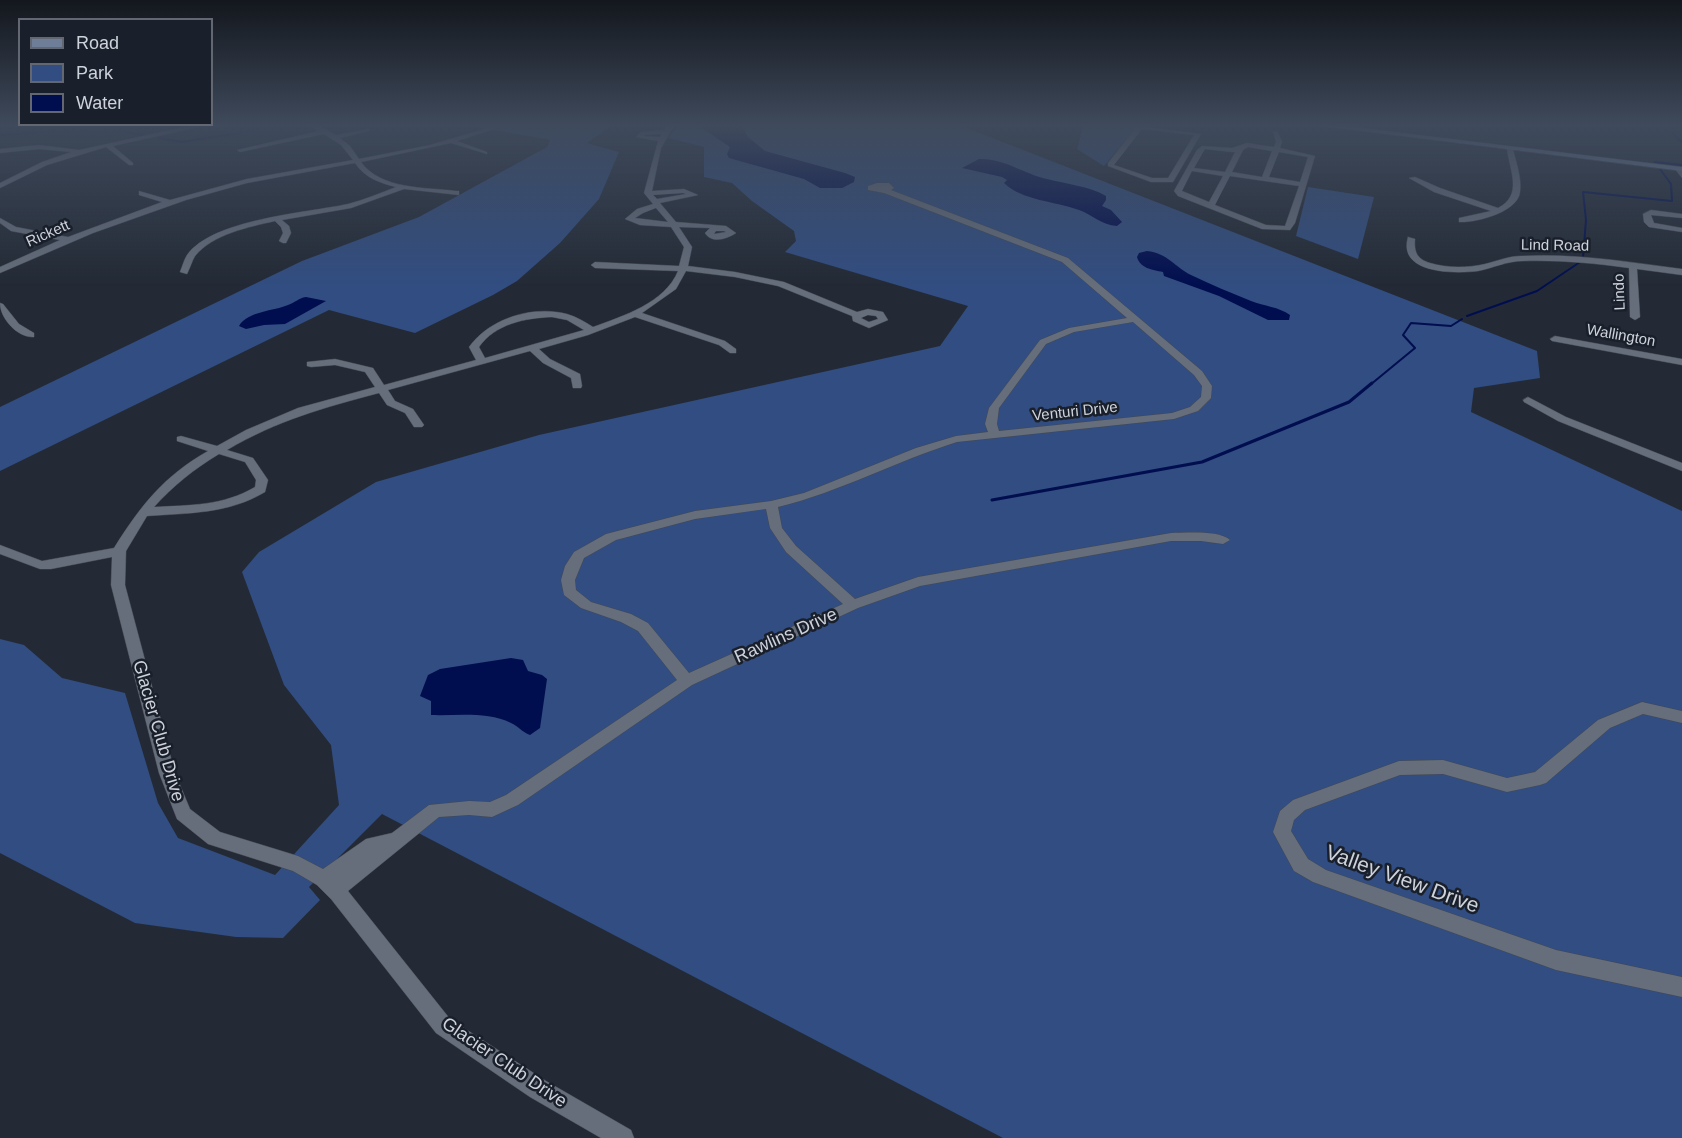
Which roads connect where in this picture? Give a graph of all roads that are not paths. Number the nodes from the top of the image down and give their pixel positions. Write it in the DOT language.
graph roads {
  1 [pos="257,179"];
  2 [pos="382,179"];
  3 [pos="657,179"];
  4 [pos="1148,179"];
  5 [pos="1171,179"];
  6 [pos="1184,179"];
  7 [pos="1225,179"];
  8 [pos="1265,179"];
  9 [pos="1305,179"];
  10 [pos="1415,179"];
  11 [pos="1515,179"];
  12 [pos="1303,184"];
  13 [pos="405,186"];
  14 [pos="885,191"];
  15 [pos="142,193"];
  16 [pos="456,193"];
  17 [pos="653,201"];
  18 [pos="168,202"];
  19 [pos="1211,206"];
  20 [pos="1496,210"];
  21 [pos="1682,216"];
  22 [pos="278,220"];
  23 [pos="1462,220"];
  24 [pos="0,221"];
  25 [pos="674,225"];
  26 [pos="718,228"];
  27 [pos="1682,230"];
  28 [pos="1411,239"];
  29 [pos="68,240"];
  30 [pos="283,241"];
  31 [pos="595,264"];
  32 [pos="1632,265"];
  33 [pos="683,269"];
  34 [pos="0,270"];
  35 [pos="184,272"];
  36 [pos="1682,272"];
  37 [pos="0,306"];
  38 [pos="633,312"];
  39 [pos="857,315"];
  40 [pos="1635,317"];
  41 [pos="1135,319"];
  42 [pos="592,330"];
  43 [pos="31,335"];
  44 [pos="1555,339"];
  45 [pos="532,347"];
  46 [pos="733,351"];
  47 [pos="482,360"];
  48 [pos="1682,362"];
  49 [pos="311,364"];
  50 [pos="577,386"];
  51 [pos="381,388"];
  52 [pos="1528,400"];
  53 [pos="418,425"];
  54 [pos="994,435"];
  55 [pos="181,439"];
  56 [pos="218,450"];
  57 [pos="1682,467"];
  58 [pos="771,505"];
  59 [pos="143,512"];
  60 [pos="1223,540"];
  61 [pos="0,549"];
  62 [pos="119,551"];
  63 [pos="853,606"];
  64 [pos="687,681"];
  65 [pos="1682,717"];
  66 [pos="330,885"];
  67 [pos="1682,987"];
  68 [pos="623,1138"];
  1 -- 18 [label="street, Rickett"];
  2 -- 13 [label="street"];
  3 -- 17 [label="street"];
  4 -- 5 [label="street"];
  6 -- 19 [label="street"];
  7 -- 19 [label="street"];
  8 -- 12 [label="street"];
  9 -- 12 [label="street"];
  10 -- 20 [label="street"];
  11 -- 20 [label="street"];
  12 -- 19 [label="street"];
  13 -- 16 [label="street"];
  13 -- 22 [label="street"];
  14 -- 41 [label="street, Venturi Drive"];
  15 -- 18 [label="street"];
  17 -- 25 [label="street"];
  17 -- 25 [label="street"];
  18 -- 29 [label="street, Rickett"];
  20 -- 23 [label="street"];
  21 -- 27 [label="street"];
  22 -- 30 [label="street"];
  22 -- 35 [label="street"];
  24 -- 29 [label="street"];
  25 -- 26 [label="street"];
  25 -- 33 [label="street"];
  28 -- 32 [label="street, Lind Road"];
  29 -- 34 [label="street, Rickett"];
  31 -- 33 [label="street"];
  32 -- 36 [label="street, Lind Road"];
  32 -- 40 [label="street, Lindo"];
  33 -- 38 [label="street, Glacier Club Drive"];
  33 -- 39 [label="street"];
  37 -- 43 [label="street"];
  38 -- 42 [label="street, Glacier Club Drive"];
  38 -- 46 [label="street"];
  41 -- 54 [label="street"];
  41 -- 54 [label="street, Venturi Drive"];
  42 -- 45 [label="street, Glacier Club Drive"];
  42 -- 47 [label="street"];
  44 -- 48 [label="street, Wallington"];
  45 -- 47 [label="street, Glacier Club Drive"];
  45 -- 50 [label="street"];
  47 -- 51 [label="street, Glacier Club Drive"];
  49 -- 51 [label="street"];
  51 -- 53 [label="street"];
  51 -- 56 [label="street, Glacier Club Drive"];
  52 -- 57 [label="street"];
  54 -- 58 [label="street, Venturi Drive"];
  55 -- 56 [label="street"];
  56 -- 59 [label="street, Glacier Club Drive"];
  56 -- 59 [label="street"];
  58 -- 63 [label="street"];
  58 -- 64 [label="street, Venturi Drive"];
  59 -- 62 [label="street, Glacier Club Drive"];
  60 -- 63 [label="street, Rawlins Drive"];
  61 -- 62 [label="street"];
  62 -- 66 [label="street, Glacier Club Drive"];
  63 -- 64 [label="street, Rawlins Drive"];
  64 -- 66 [label="street, Rawlins Drive"];
  65 -- 67 [label="street, Valley View Drive"];
  66 -- 68 [label="street, Glacier Club Drive"];
}
